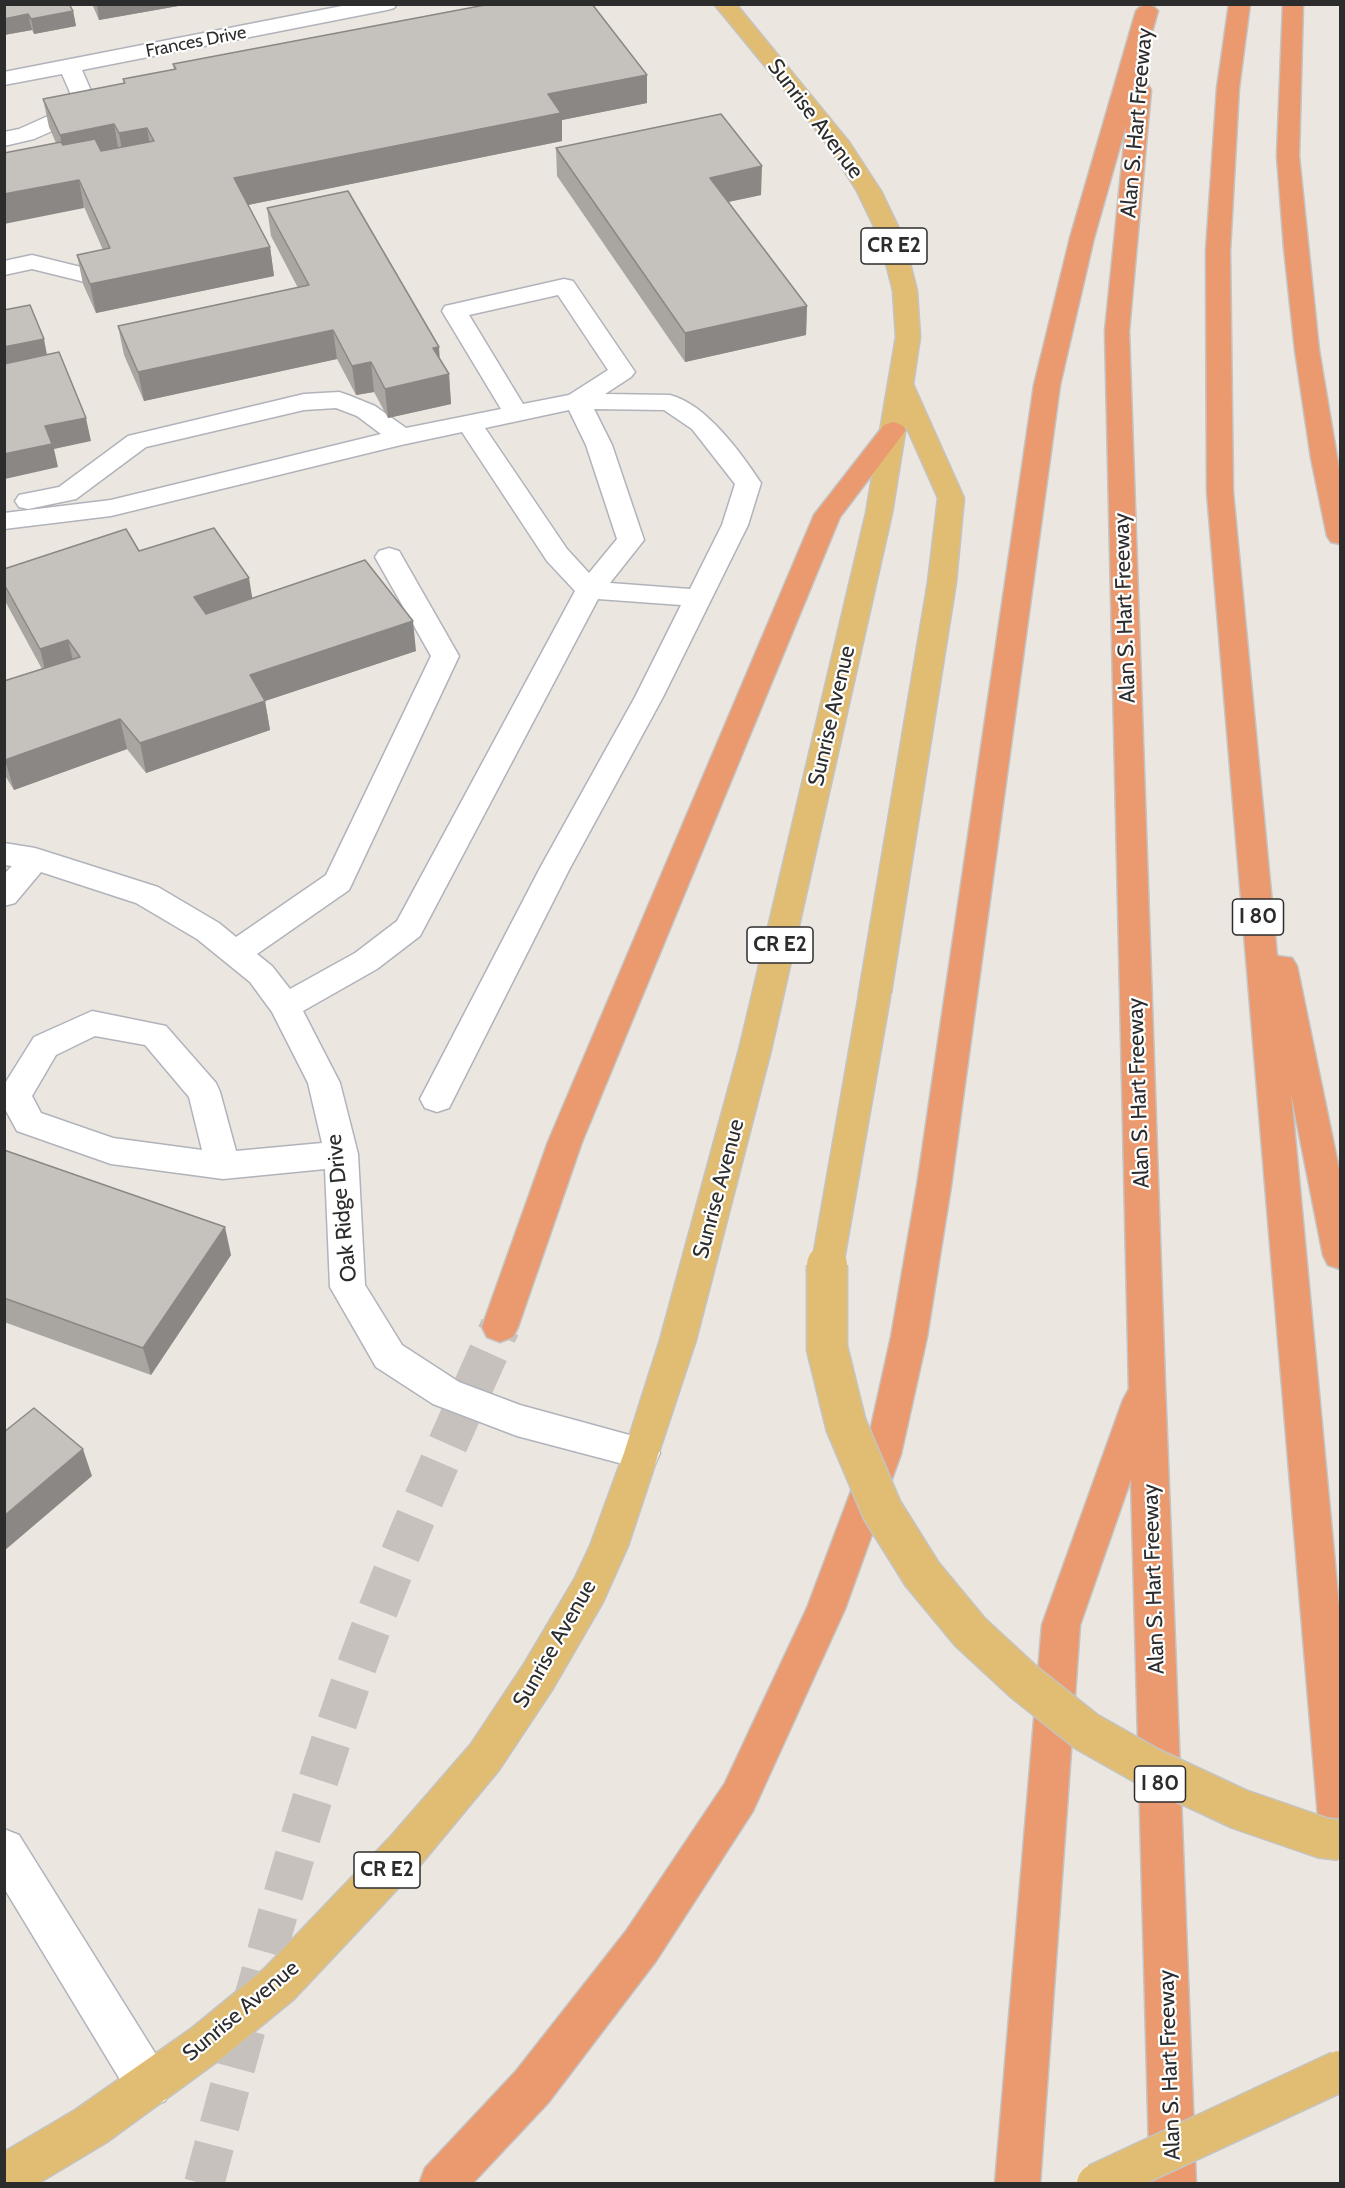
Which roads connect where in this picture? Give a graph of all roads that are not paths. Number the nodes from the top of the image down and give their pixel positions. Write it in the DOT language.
graph roads {
  1 [pos="387,4"];
  2 [pos="724,4"];
  3 [pos="1240,4"];
  4 [pos="1293,4"];
  5 [pos="1148,8"];
  6 [pos="69,66"];
  7 [pos="4,79"];
  8 [pos="4,139"];
  9 [pos="4,268"];
  10 [pos="85,275"];
  11 [pos="901,386"];
  12 [pos="577,401"];
  13 [pos="516,413"];
  14 [pos="470,425"];
  15 [pos="893,430"];
  16 [pos="401,437"];
  17 [pos="4,504"];
  18 [pos="4,521"];
  19 [pos="1341,536"];
  20 [pos="388,557"];
  21 [pos="589,590"];
  22 [pos="699,598"];
  23 [pos="1249,812"];
  24 [pos="20,856"];
  25 [pos="4,895"];
  26 [pos="236,953"];
  27 [pos="285,1006"];
  28 [pos="10,1094"];
  29 [pos="437,1099"];
  30 [pos="340,1154"];
  31 [pos="223,1166"];
  32 [pos="1341,1255"];
  33 [pos="500,1327"];
  34 [pos="1147,1384"];
  35 [pos="642,1453"];
  36 [pos="1341,1828"];
  37 [pos="1341,1840"];
  38 [pos="4,1850"];
  39 [pos="1341,2071"];
  40 [pos="149,2085"];
  41 [pos="4,2178"];
  42 [pos="441,2184"];
  43 [pos="1017,2184"];
  44 [pos="1097,2184"];
  45 [pos="1173,2184"];
  1 -- 6 [label="street, Frances Drive"];
  2 -- 11 [label="main road, Sunrise Avenue / CR E2"];
  3 -- 23 [label="highway, I 80"];
  4 -- 19 [label="highway"];
  5 -- 34 [label="highway, Alan S. Hart Freeway / I 80"];
  5 -- 42 [label="highway"];
  6 -- 7 [label="street, Frances Drive"];
  6 -- 8 [label="street"];
  9 -- 10 [label="street"];
  11 -- 15 [label="main road, Sunrise Avenue / CR E2"];
  11 -- 37 [label="main road, bridge"];
  12 -- 13 [label="street"];
  12 -- 13 [label="street"];
  12 -- 21 [label="street"];
  12 -- 22 [label="street"];
  13 -- 14 [label="street"];
  14 -- 16 [label="street"];
  14 -- 21 [label="street"];
  15 -- 33 [label="highway"];
  15 -- 35 [label="main road, Sunrise Avenue / CR E2"];
  16 -- 17 [label="street"];
  16 -- 18 [label="street"];
  20 -- 26 [label="street"];
  21 -- 22 [label="street"];
  21 -- 27 [label="street"];
  22 -- 29 [label="street"];
  23 -- 32 [label="highway"];
  23 -- 36 [label="highway, I 80"];
  24 -- 25 [label="street"];
  24 -- 26 [label="street, Oak Ridge Drive"];
  26 -- 27 [label="street, Oak Ridge Drive"];
  27 -- 30 [label="street, Oak Ridge Drive"];
  28 -- 31 [label="street"];
  28 -- 31 [label="street"];
  30 -- 31 [label="street"];
  30 -- 35 [label="street, Oak Ridge Drive"];
  34 -- 43 [label="highway"];
  34 -- 45 [label="highway, Alan S. Hart Freeway / I 80"];
  35 -- 40 [label="main road, Sunrise Avenue / CR E2"];
  38 -- 40 [label="street"];
  39 -- 44 [label="main road, bridge"];
  40 -- 41 [label="main road, Sunrise Avenue / CR E2"];
}
